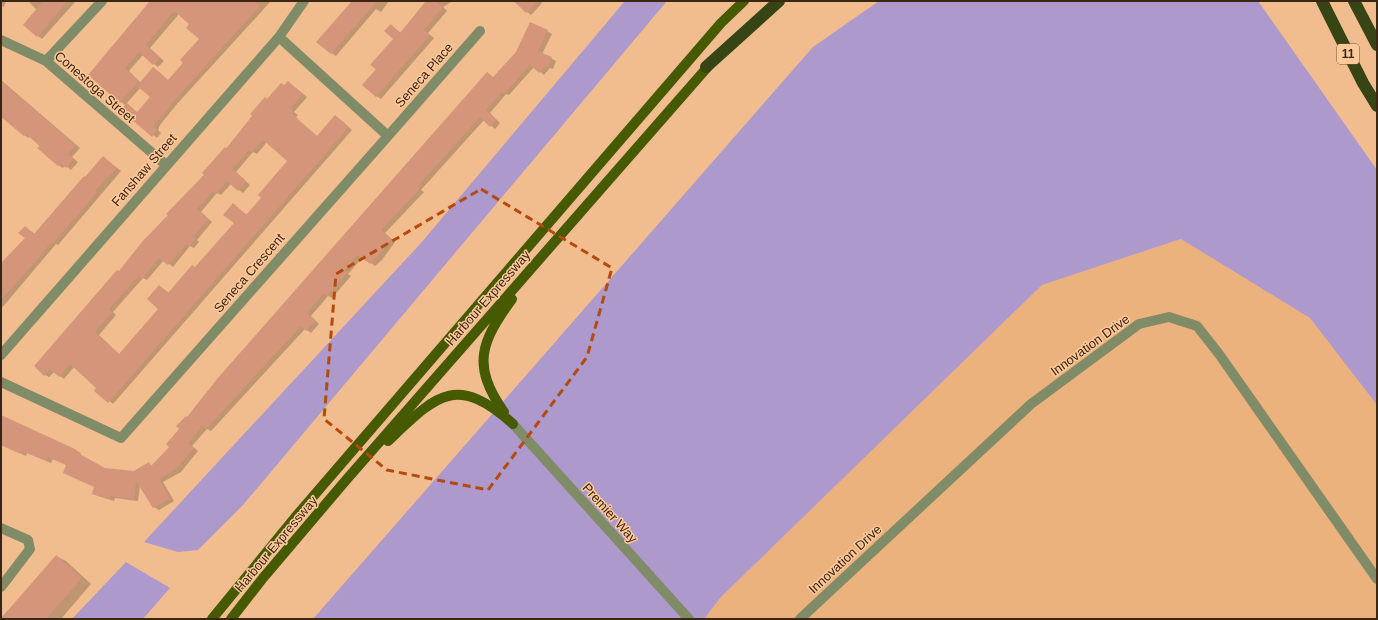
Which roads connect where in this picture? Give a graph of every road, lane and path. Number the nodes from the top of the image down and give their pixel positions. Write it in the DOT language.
graph roads {
  1 [pos="102,1"];
  2 [pos="304,1"];
  3 [pos="744,1"];
  4 [pos="770,1"];
  5 [pos="779,1"];
  6 [pos="1322,1"];
  7 [pos="1354,1"];
  8 [pos="1362,1"];
  9 [pos="480,31"];
  10 [pos="279,37"];
  11 [pos="1377,37"];
  12 [pos="1,40"];
  13 [pos="1377,45"];
  14 [pos="46,61"];
  15 [pos="706,67"];
  16 [pos="1377,106"];
  17 [pos="388,136"];
  18 [pos="166,165"];
  19 [pos="547,250"];
  20 [pos="1,355"];
  21 [pos="1,382"];
  22 [pos="512,424"];
  23 [pos="347,479"];
  24 [pos="1,528"];
  25 [pos="1377,579"];
  26 [pos="1,587"];
  27 [pos="212,619"];
  28 [pos="231,619"];
  29 [pos="689,619"];
  30 [pos="800,619"];
  1 -- 14 [label="street"];
  2 -- 10 [label="street, Fanshaw Street"];
  3 -- 27 [label="main road, Harbour Expressway"];
  4 -- 15 [label="main road, Harbour Expressway"];
  5 -- 15 [label="highway"];
  6 -- 16 [label="highway, 11"];
  7 -- 13 [label="highway"];
  8 -- 11 [label="highway, 11"];
  9 -- 17 [label="street, Seneca Place"];
  10 -- 17 [label="street"];
  10 -- 18 [label="street, Fanshaw Street"];
  12 -- 14 [label="street, Conestoga Street"];
  14 -- 18 [label="street, Conestoga Street"];
  15 -- 19 [label="main road, Harbour Expressway"];
  17 -- 21 [label="street, Seneca Crescent"];
  18 -- 20 [label="street, Fanshaw Street"];
  19 -- 22 [label="main road"];
  19 -- 23 [label="main road, Harbour Expressway"];
  22 -- 23 [label="main road"];
  22 -- 29 [label="street, Premier Way"];
  23 -- 28 [label="main road, Harbour Expressway"];
  24 -- 26 [label="street"];
  25 -- 30 [label="street, Innovation Drive"];
}
